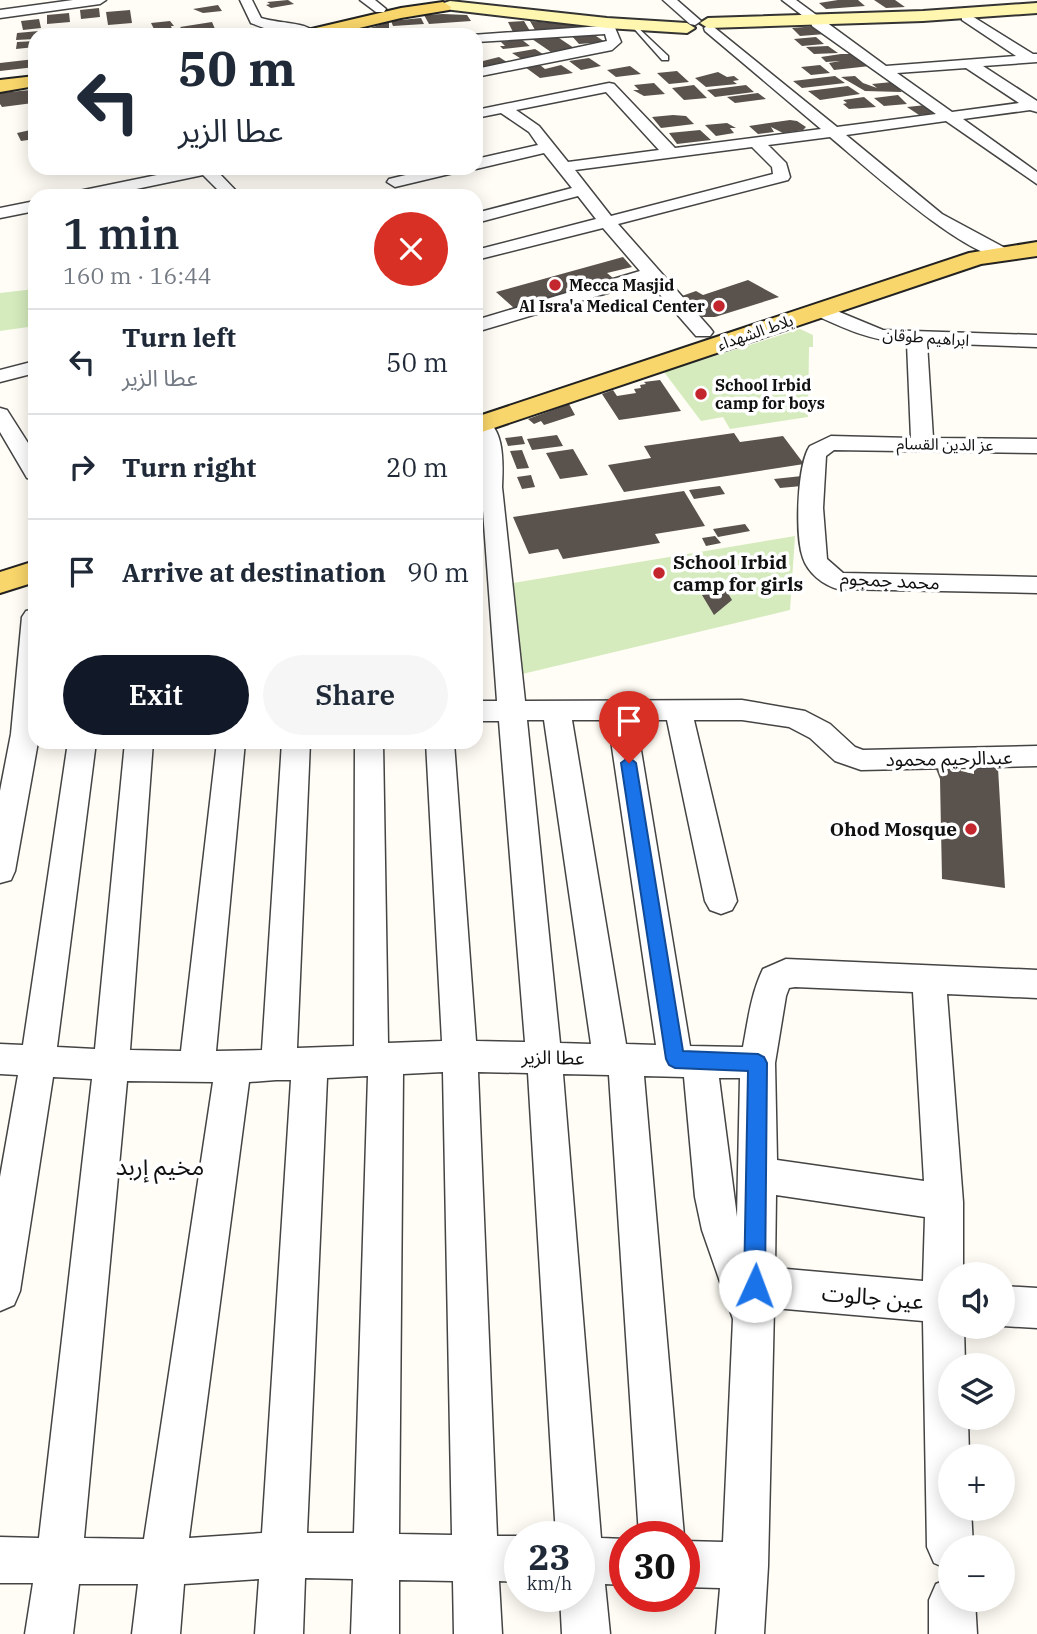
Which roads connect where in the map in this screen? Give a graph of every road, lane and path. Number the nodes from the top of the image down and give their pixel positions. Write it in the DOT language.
graph roads {
  1 [pos="100,0"];
  2 [pos="235,0"];
  3 [pos="246,0"];
  4 [pos="366,0"];
  5 [pos="408,0"];
  6 [pos="416,0"];
  7 [pos="669,0"];
  8 [pos="788,0"];
  9 [pos="454,3"];
  10 [pos="380,9"];
  11 [pos="1037,9"];
  12 [pos="0,15"];
  13 [pos="967,18"];
  14 [pos="816,21"];
  15 [pos="632,25"];
  16 [pos="699,26"];
  17 [pos="608,27"];
  18 [pos="245,28"];
  19 [pos="280,28"];
  20 [pos="322,28"];
  21 [pos="330,28"];
  22 [pos="483,37"];
  23 [pos="665,58"];
  24 [pos="1033,58"];
  25 [pos="968,63"];
  26 [pos="882,70"];
  27 [pos="483,72"];
  28 [pos="28,75"];
  29 [pos="0,79"];
  30 [pos="28,82"];
  31 [pos="0,86"];
  32 [pos="1036,106"];
  33 [pos="505,108"];
  34 [pos="483,113"];
  35 [pos="950,117"];
  36 [pos="825,132"];
  37 [pos="755,141"];
  38 [pos="548,147"];
  39 [pos="671,153"];
  40 [pos="483,161"];
  41 [pos="565,167"];
  42 [pos="109,175"];
  43 [pos="181,175"];
  44 [pos="216,175"];
  45 [pos="410,175"];
  46 [pos="1037,179"];
  47 [pos="116,188"];
  48 [pos="111,189"];
  49 [pos="227,189"];
  50 [pos="404,189"];
  51 [pos="582,190"];
  52 [pos="28,207"];
  53 [pos="0,213"];
  54 [pos="483,216"];
  55 [pos="606,221"];
  56 [pos="1037,248"];
  57 [pos="483,251"];
  58 [pos="981,251"];
  59 [pos="651,274"];
  60 [pos="820,310"];
  61 [pos="483,324"];
  62 [pos="703,332"];
  63 [pos="917,338"];
  64 [pos="1037,341"];
  65 [pos="28,369"];
  66 [pos="0,376"];
  67 [pos="0,414"];
  68 [pos="483,418"];
  69 [pos="483,418"];
  70 [pos="483,427"];
  71 [pos="853,442"];
  72 [pos="922,444"];
  73 [pos="1037,446"];
  74 [pos="28,458"];
  75 [pos="28,464"];
  76 [pos="0,468"];
  77 [pos="28,555"];
  78 [pos="0,564"];
  79 [pos="28,573"];
  80 [pos="0,583"];
  81 [pos="1037,585"];
  82 [pos="28,672"];
  83 [pos="556,709"];
  84 [pos="620,709"];
  85 [pos="678,709"];
  86 [pos="493,710"];
  87 [pos="20,734"];
  88 [pos="81,749"];
  89 [pos="138,749"];
  90 [pos="231,749"];
  91 [pos="296,749"];
  92 [pos="369,749"];
  93 [pos="440,749"];
  94 [pos="1037,756"];
  95 [pos="0,871"];
  96 [pos="721,901"];
  97 [pos="929,980"];
  98 [pos="1037,984"];
  99 [pos="460,1056"];
  100 [pos="378,1058"];
  101 [pos="544,1058"];
  102 [pos="618,1058"];
  103 [pos="0,1059"];
  104 [pos="38,1060"];
  105 [pos="688,1060"];
  106 [pos="758,1063"];
  107 [pos="111,1065"];
  108 [pos="295,1065"];
  109 [pos="215,1066"];
  110 [pos="758,1175"];
  111 [pos="944,1202"];
  112 [pos="946,1262"];
  113 [pos="0,1291"];
  114 [pos="938,1303"];
  115 [pos="754,1304"];
  116 [pos="1015,1307"];
  117 [pos="1037,1308"];
  118 [pos="947,1339"];
  119 [pos="586,1521"];
  120 [pos="660,1521"];
  121 [pos="950,1535"];
  122 [pos="283,1555"];
  123 [pos="375,1557"];
  124 [pos="475,1558"];
  125 [pos="504,1559"];
  126 [pos="0,1560"];
  127 [pos="60,1560"];
  128 [pos="163,1562"];
  129 [pos="700,1565"];
  130 [pos="745,1566"];
  131 [pos="587,1612"];
  132 [pos="952,1612"];
  133 [pos="49,1634"];
  134 [pos="156,1634"];
  135 [pos="279,1634"];
  136 [pos="375,1634"];
  137 [pos="478,1634"];
  138 [pos="586,1634"];
  139 [pos="740,1634"];
  140 [pos="953,1634"];
  1 -- 12 [label="street"];
  2 -- 18 [label="street"];
  3 -- 19 [label="street"];
  4 -- 10 [label="street"];
  5 -- 10 [label="main road"];
  6 -- 9 [label="main road"];
  7 -- 16 [label="street"];
  8 -- 14 [label="street"];
  9 -- 16 [label="street"];
  9 -- 17 [label="street"];
  9 -- 21 [label="main road"];
  10 -- 20 [label="main road"];
  11 -- 13 [label="street"];
  11 -- 14 [label="street"];
  13 -- 14 [label="street"];
  13 -- 24 [label="street"];
  14 -- 16 [label="street"];
  14 -- 26 [label="street"];
  15 -- 16 [label="street"];
  15 -- 17 [label="street"];
  15 -- 23 [label="lane"];
  16 -- 36 [label="street"];
  17 -- 22 [label="street"];
  17 -- 27 [label="street"];
  24 -- 25 [label="street"];
  25 -- 26 [label="street"];
  25 -- 32 [label="street"];
  26 -- 35 [label="street"];
  28 -- 29 [label="main road"];
  30 -- 31 [label="main road"];
  32 -- 35 [label="street"];
  33 -- 34 [label="street"];
  33 -- 38 [label="street"];
  33 -- 39 [label="street"];
  35 -- 36 [label="street"];
  35 -- 46 [label="street"];
  36 -- 37 [label="street"];
  36 -- 58 [label="street"];
  37 -- 39 [label="street"];
  37 -- 55 [label="street"];
  38 -- 40 [label="street"];
  38 -- 41 [label="street"];
  39 -- 41 [label="street"];
  41 -- 51 [label="street"];
  42 -- 47 [label="street"];
  43 -- 47 [label="street"];
  44 -- 49 [label="street"];
  45 -- 50 [label="street"];
  47 -- 48 [label="street"];
  51 -- 54 [label="street"];
  51 -- 55 [label="street"];
  52 -- 53 [label="street"];
  55 -- 57 [label="street"];
  55 -- 59 [label="street"];
  56 -- 58 [label="main road, بلاط الشهداء"];
  58 -- 60 [label="main road, بلاط الشهداء"];
  58 -- 62 [label="main road"];
  59 -- 61 [label="street"];
  59 -- 62 [label="street"];
  60 -- 63 [label="street, ابراهيم طوقان"];
  60 -- 68 [label="main road, بلاط الشهداء"];
  62 -- 69 [label="main road"];
  63 -- 64 [label="street, ابراهيم طوقان"];
  63 -- 72 [label="street"];
  65 -- 66 [label="street"];
  67 -- 74 [label="street"];
  70 -- 86 [label="street"];
  71 -- 72 [label="street, عز الدين القسام"];
  71 -- 81 [label="street, محمد جمجوم"];
  72 -- 73 [label="street, عز الدين القسام"];
  75 -- 76 [label="street"];
  77 -- 78 [label="main road"];
  79 -- 80 [label="main road"];
  82 -- 87 [label="street"];
  83 -- 84 [label="street"];
  83 -- 86 [label="street"];
  83 -- 102 [label="street"];
  84 -- 85 [label="street"];
  84 -- 105 [label="street"];
  85 -- 94 [label="street, عبدالرحيم محمود"];
  85 -- 96 [label="street"];
  86 -- 101 [label="street"];
  87 -- 95 [label="street"];
  88 -- 104 [label="street"];
  89 -- 107 [label="street"];
  90 -- 109 [label="street"];
  91 -- 108 [label="street"];
  92 -- 100 [label="street"];
  93 -- 99 [label="street"];
  97 -- 98 [label="street"];
  97 -- 106 [label="street"];
  97 -- 111 [label="street"];
  99 -- 100 [label="street, عطا الزير"];
  99 -- 101 [label="street, عطا الزير"];
  99 -- 124 [label="street"];
  100 -- 108 [label="street, عطا الزير"];
  100 -- 123 [label="street"];
  101 -- 102 [label="street, عطا الزير"];
  101 -- 119 [label="street"];
  102 -- 105 [label="street, عطا الزير"];
  102 -- 120 [label="street"];
  103 -- 104 [label="street, عطا الزير"];
  104 -- 107 [label="street, عطا الزير"];
  104 -- 113 [label="street"];
  105 -- 106 [label="street, عطا الزير"];
  105 -- 115 [label="street"];
  106 -- 110 [label="street"];
  107 -- 109 [label="street, عطا الزير"];
  107 -- 127 [label="street"];
  108 -- 109 [label="street, عطا الزير"];
  108 -- 122 [label="street"];
  109 -- 128 [label="street"];
  110 -- 111 [label="street"];
  110 -- 115 [label="street"];
  111 -- 112 [label="street"];
  114 -- 115 [label="street, عين جالوت"];
  115 -- 130 [label="street"];
  116 -- 117 [label="street"];
  118 -- 121 [label="street"];
  122 -- 123 [label="street"];
  122 -- 128 [label="street"];
  122 -- 135 [label="street"];
  123 -- 124 [label="street"];
  123 -- 136 [label="street"];
  124 -- 125 [label="street"];
  124 -- 137 [label="street"];
  126 -- 127 [label="street"];
  127 -- 128 [label="street"];
  127 -- 133 [label="street"];
  128 -- 134 [label="street"];
  129 -- 130 [label="street"];
  130 -- 139 [label="street"];
  131 -- 138 [label="street"];
  132 -- 140 [label="street"];
}
